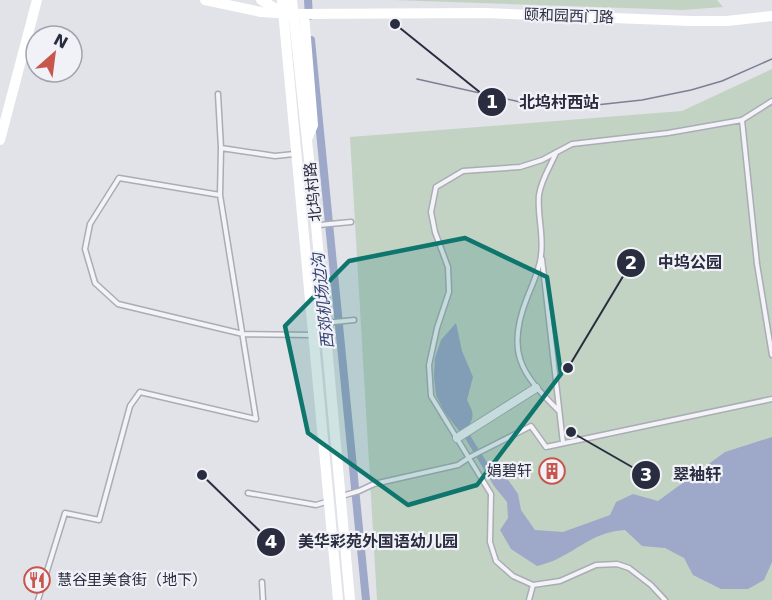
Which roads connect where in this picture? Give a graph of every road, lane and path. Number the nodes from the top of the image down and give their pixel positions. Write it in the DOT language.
graph roads {
  1 [pos="37,0"];
  2 [pos="205,0"];
  3 [pos="261,0"];
  4 [pos="282,0"];
  5 [pos="292,0"];
  6 [pos="293,13"];
  7 [pos="772,16"];
  8 [pos="218,94"];
  9 [pos="772,101"];
  10 [pos="742,120"];
  11 [pos="0,140"];
  12 [pos="307,140"];
  13 [pos="221,148"];
  14 [pos="556,152"];
  15 [pos="296,153"];
  16 [pos="220,195"];
  17 [pos="351,222"];
  18 [pos="320,225"];
  19 [pos="542,255"];
  20 [pos="354,320"];
  21 [pos="330,323"];
  22 [pos="243,334"];
  23 [pos="313,335"];
  24 [pos="772,355"];
  25 [pos="536,388"];
  26 [pos="772,399"];
  27 [pos="558,410"];
  28 [pos="458,438"];
  29 [pos="563,443"];
  30 [pos="470,457"];
  31 [pos="248,493"];
  32 [pos="341,497"];
  33 [pos="329,501"];
  34 [pos="262,582"];
  35 [pos="533,585"];
  36 [pos="38,600"];
  37 [pos="263,600"];
  38 [pos="338,600"];
  39 [pos="350,600"];
  40 [pos="530,600"];
  41 [pos="665,600"];
  1 -- 11 [label="main road"];
  2 -- 6 [label="main road, 颐和园西门路"];
  3 -- 6 [label="main road"];
  4 -- 6 [label="main road, 北坞村路"];
  5 -- 6 [label="main road, 北坞村路"];
  6 -- 7 [label="main road, 颐和园西门路"];
  6 -- 12 [label="main road, 北坞村路"];
  6 -- 12 [label="main road, 北坞村路"];
  6 -- 15 [label="main road, 北坞村路"];
  8 -- 13 [label="lane"];
  9 -- 10 [label="lane"];
  10 -- 14 [label="lane"];
  10 -- 24 [label="lane"];
  12 -- 18 [label="main road, 北坞村路"];
  13 -- 15 [label="lane"];
  13 -- 16 [label="lane"];
  14 -- 19 [label="lane"];
  14 -- 28 [label="lane"];
  15 -- 23 [label="main road, 北坞村路"];
  16 -- 22 [label="lane"];
  16 -- 22 [label="lane"];
  17 -- 18 [label="lane"];
  18 -- 21 [label="main road, 北坞村路"];
  19 -- 25 [label="lane"];
  19 -- 27 [label="lane"];
  20 -- 21 [label="lane"];
  21 -- 32 [label="main road, 北坞村路"];
  22 -- 23 [label="lane"];
  22 -- 36 [label="lane"];
  23 -- 33 [label="main road, 北坞村路"];
  25 -- 27 [label="lane"];
  25 -- 28 [label="street"];
  26 -- 29 [label="lane"];
  27 -- 29 [label="lane"];
  28 -- 30 [label="lane"];
  29 -- 30 [label="lane"];
  30 -- 32 [label="lane"];
  30 -- 35 [label="lane"];
  31 -- 33 [label="lane"];
  32 -- 33 [label="lane"];
  32 -- 39 [label="main road, 北坞村路"];
  33 -- 38 [label="main road, 北坞村路"];
  34 -- 37 [label="lane"];
  35 -- 40 [label="lane"];
  35 -- 41 [label="lane"];
}
